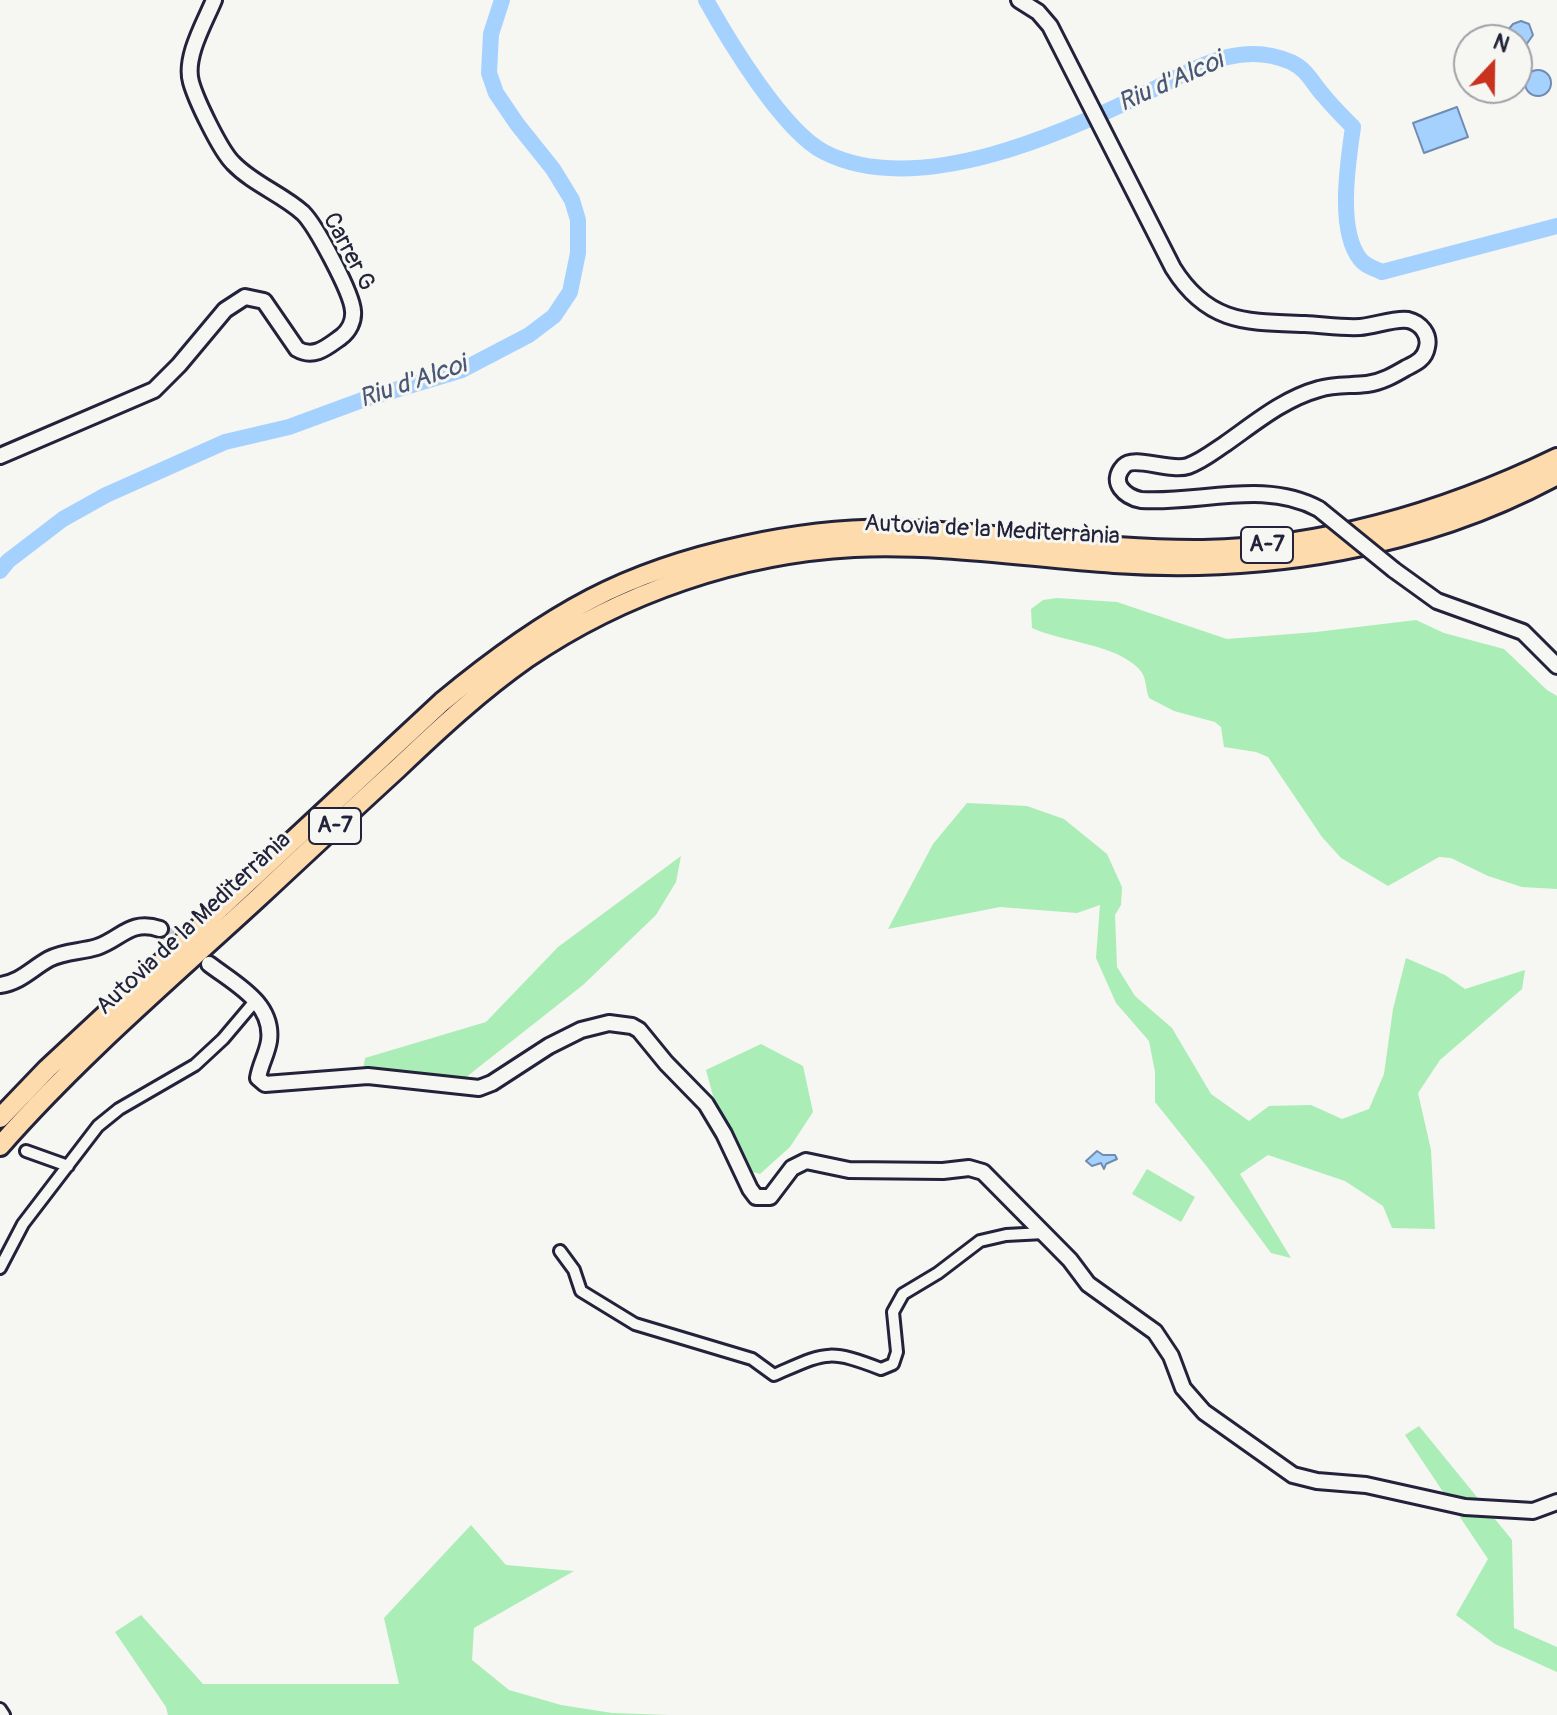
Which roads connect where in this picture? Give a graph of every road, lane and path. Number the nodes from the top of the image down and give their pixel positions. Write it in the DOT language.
graph roads {
  1 [pos="214,0"];
  2 [pos="1019,0"];
  3 [pos="0,456"];
  4 [pos="1557,458"];
  5 [pos="1557,475"];
  6 [pos="967,542"];
  7 [pos="714,563"];
  8 [pos="1557,666"];
  9 [pos="160,929"];
  10 [pos="209,964"];
  11 [pos="0,985"];
  12 [pos="256,1000"];
  13 [pos="0,1118"];
  14 [pos="0,1146"];
  15 [pos="26,1151"];
  16 [pos="68,1166"];
  17 [pos="1044,1233"];
  18 [pos="560,1251"];
  19 [pos="0,1268"];
  20 [pos="1557,1502"];
  21 [pos="0,1709"];
  22 [pos="4,1715"];
  1 -- 3 [label="street, Carrer G"];
  2 -- 8 [label="street, bridge"];
  4 -- 6 [label="highway, Autovia de la Mediterrània / A-7"];
  5 -- 6 [label="highway, Autovia de la Mediterrània / A-7"];
  6 -- 7 [label="highway, Autovia de la Mediterrània / A-7"];
  7 -- 13 [label="highway, Autovia de la Mediterrània / A-7"];
  7 -- 14 [label="highway, Autovia de la Mediterrània / A-7"];
  9 -- 11 [label="street"];
  10 -- 12 [label="street"];
  12 -- 16 [label="street"];
  12 -- 17 [label="street"];
  15 -- 16 [label="street"];
  16 -- 19 [label="street"];
  17 -- 18 [label="street"];
  17 -- 20 [label="street"];
  21 -- 22 [label="street"];
}
